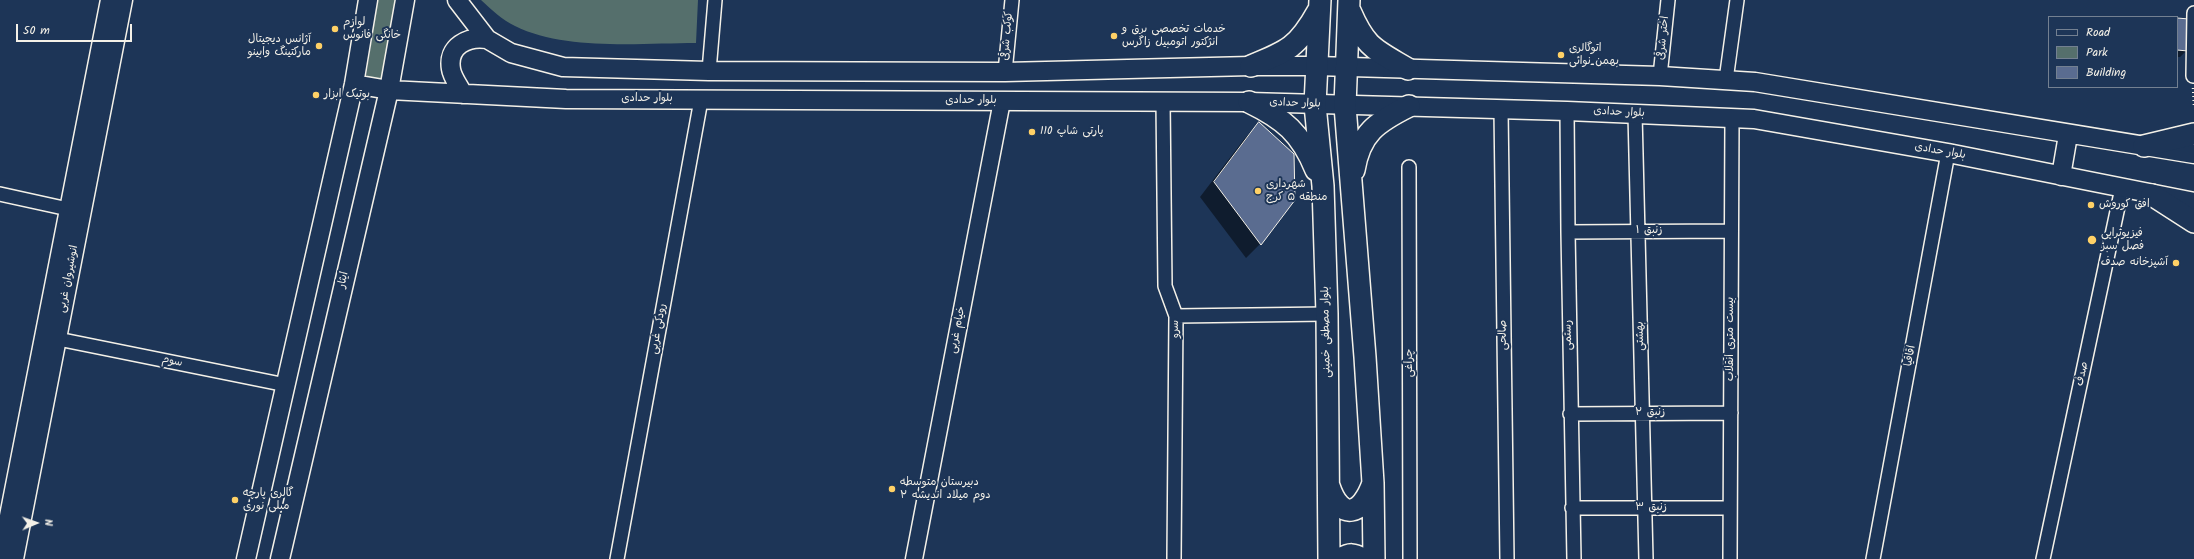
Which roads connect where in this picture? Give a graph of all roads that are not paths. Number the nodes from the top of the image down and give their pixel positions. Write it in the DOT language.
graph roads {
  1 [pos="109,0"];
  2 [pos="124,0"];
  3 [pos="368,0"];
  4 [pos="405,0"];
  5 [pos="456,0"];
  6 [pos="715,0"];
  7 [pos="1012,0"];
  8 [pos="1668,0"];
  9 [pos="1737,0"];
  10 [pos="1320,3"];
  11 [pos="1349,3"];
  12 [pos="2194,13"];
  13 [pos="487,39"];
  14 [pos="1251,66"];
  15 [pos="1316,66"];
  16 [pos="1347,67"];
  17 [pos="1408,69"];
  18 [pos="708,71"];
  19 [pos="1005,72"];
  20 [pos="1660,76"];
  21 [pos="2192,76"];
  22 [pos="1726,80"];
  23 [pos="354,84"];
  24 [pos="389,90"];
  25 [pos="463,94"];
  26 [pos="98,96"];
  27 [pos="701,100"];
  28 [pos="1002,101"];
  29 [pos="1163,101"];
  30 [pos="1249,102"];
  31 [pos="1315,105"];
  32 [pos="1345,106"];
  33 [pos="1409,106"];
  34 [pos="1501,110"];
  35 [pos="1567,111"];
  36 [pos="1635,114"];
  37 [pos="1732,118"];
  38 [pos="2194,134"];
  39 [pos="2068,135"];
  40 [pos="2144,146"];
  41 [pos="1948,153"];
  42 [pos="2194,154"];
  43 [pos="1409,167"];
  44 [pos="2061,176"];
  45 [pos="1323,186"];
  46 [pos="1351,186"];
  47 [pos="2122,188"];
  48 [pos="0,194"];
  49 [pos="2152,195"];
  50 [pos="2194,202"];
  51 [pos="68,209"];
  52 [pos="2194,222"];
  53 [pos="1639,231"];
  54 [pos="1731,231"];
  55 [pos="1568,232"];
  56 [pos="1328,314"];
  57 [pos="1176,316"];
  58 [pos="58,339"];
  59 [pos="286,385"];
  60 [pos="1731,413"];
  61 [pos="1570,414"];
  62 [pos="1642,414"];
  63 [pos="1373,483"];
  64 [pos="1329,485"];
  65 [pos="1572,508"];
  66 [pos="1644,508"];
  67 [pos="1730,508"];
  68 [pos="0,556"];
  69 [pos="15,559"];
  70 [pos="246,559"];
  71 [pos="280,559"];
  72 [pos="617,559"];
  73 [pos="914,559"];
  74 [pos="1174,559"];
  75 [pos="1328,559"];
  76 [pos="1341,559"];
  77 [pos="1363,559"];
  78 [pos="1374,559"];
  79 [pos="1410,559"];
  80 [pos="1507,559"];
  81 [pos="1574,559"];
  82 [pos="1646,559"];
  83 [pos="1730,559"];
  84 [pos="1873,559"];
  85 [pos="2043,559"];
  1 -- 26 [label="street, انوشیروان غربی"];
  2 -- 26 [label="street, انوشیروان غربی"];
  3 -- 23 [label="main road"];
  4 -- 24 [label="main road, ایثار"];
  5 -- 13 [label="main road"];
  6 -- 18 [label="street"];
  7 -- 19 [label="street, کوکب شرقی"];
  8 -- 20 [label="street, اختر شرقی"];
  9 -- 22 [label="street"];
  10 -- 14 [label="main road"];
  10 -- 15 [label="main road, بلوار مصطفی خمینی"];
  11 -- 16 [label="main road"];
  11 -- 17 [label="main road"];
  12 -- 21 [label="street"];
  13 -- 18 [label="main road"];
  13 -- 25 [label="main road"];
  14 -- 15 [label="main road"];
  14 -- 19 [label="main road"];
  15 -- 16 [label="main road"];
  15 -- 31 [label="main road, بلوار مصطفی خمینی"];
  16 -- 17 [label="main road"];
  16 -- 32 [label="main road"];
  17 -- 20 [label="main road"];
  18 -- 19 [label="main road"];
  20 -- 22 [label="main road"];
  22 -- 39 [label="main road"];
  23 -- 24 [label="main road, بلوار حدادی"];
  23 -- 59 [label="main road"];
  24 -- 25 [label="main road, بلوار حدادی"];
  24 -- 71 [label="main road, ایثار"];
  25 -- 27 [label="main road, بلوار حدادی"];
  26 -- 51 [label="street, انوشیروان غربی"];
  26 -- 58 [label="street, انوشیروان غربی"];
  27 -- 28 [label="main road, بلوار حدادی"];
  27 -- 72 [label="street, رودکی غربی"];
  28 -- 29 [label="main road, بلوار حدادی"];
  28 -- 73 [label="street, خیام غربی"];
  29 -- 30 [label="main road, بلوار حدادی"];
  29 -- 57 [label="street, سرو"];
  30 -- 31 [label="main road, بلوار حدادی"];
  30 -- 45 [label="main road"];
  31 -- 32 [label="main road, بلوار حدادی"];
  31 -- 45 [label="main road, بلوار مصطفی خمینی"];
  32 -- 33 [label="main road, بلوار حدادی"];
  32 -- 46 [label="main road"];
  33 -- 34 [label="main road, بلوار حدادی"];
  33 -- 46 [label="main road"];
  34 -- 35 [label="main road, بلوار حدادی"];
  34 -- 80 [label="street, صالحی"];
  35 -- 36 [label="main road, بلوار حدادی"];
  35 -- 55 [label="street, رستمی"];
  36 -- 37 [label="main road, بلوار حدادی"];
  36 -- 53 [label="street, بهشتی"];
  37 -- 41 [label="main road, بلوار حدادی"];
  37 -- 54 [label="street, بیست متری انقلاب"];
  38 -- 40 [label="main road"];
  39 -- 40 [label="main road"];
  39 -- 44 [label="main road"];
  40 -- 42 [label="main road"];
  41 -- 44 [label="main road, بلوار حدادی"];
  41 -- 84 [label="street, اقاقیا"];
  43 -- 79 [label="street, چراغی"];
  44 -- 47 [label="main road, بلوار حدادی"];
  45 -- 56 [label="main road, بلوار مصطفی خمینی"];
  46 -- 63 [label="main road"];
  47 -- 49 [label="main road, بلوار حدادی"];
  47 -- 85 [label="street, صدف"];
  48 -- 51 [label="street"];
  49 -- 50 [label="main road, بلوار حدادی"];
  49 -- 52 [label="main road"];
  51 -- 68 [label="street, انوشیروان غربی"];
  53 -- 54 [label="street, زنبق ۱"];
  53 -- 55 [label="street, زنبق ۱"];
  53 -- 62 [label="street, بهشتی"];
  54 -- 60 [label="street, بیست متری انقلاب"];
  55 -- 61 [label="street, رستمی"];
  56 -- 57 [label="street"];
  56 -- 64 [label="main road, بلوار مصطفی خمینی"];
  57 -- 74 [label="street, سرو"];
  58 -- 59 [label="street, سوم"];
  58 -- 69 [label="street, انوشیروان غربی"];
  59 -- 70 [label="main road"];
  60 -- 62 [label="street, زنبق ۲"];
  60 -- 67 [label="street, بیست متری انقلاب"];
  61 -- 62 [label="street, زنبق ۲"];
  61 -- 65 [label="street, رستمی"];
  62 -- 66 [label="street, بهشتی"];
  63 -- 64 [label="main road"];
  63 -- 78 [label="main road"];
  64 -- 75 [label="main road, بلوار مصطفی خمینی"];
  65 -- 66 [label="street, زنبق ۳"];
  65 -- 81 [label="street, رستمی"];
  66 -- 67 [label="street, زنبق ۳"];
  66 -- 82 [label="street, بهشتی"];
  67 -- 83 [label="street, بیست متری انقلاب"];
  76 -- 77 [label="main road"];
}
